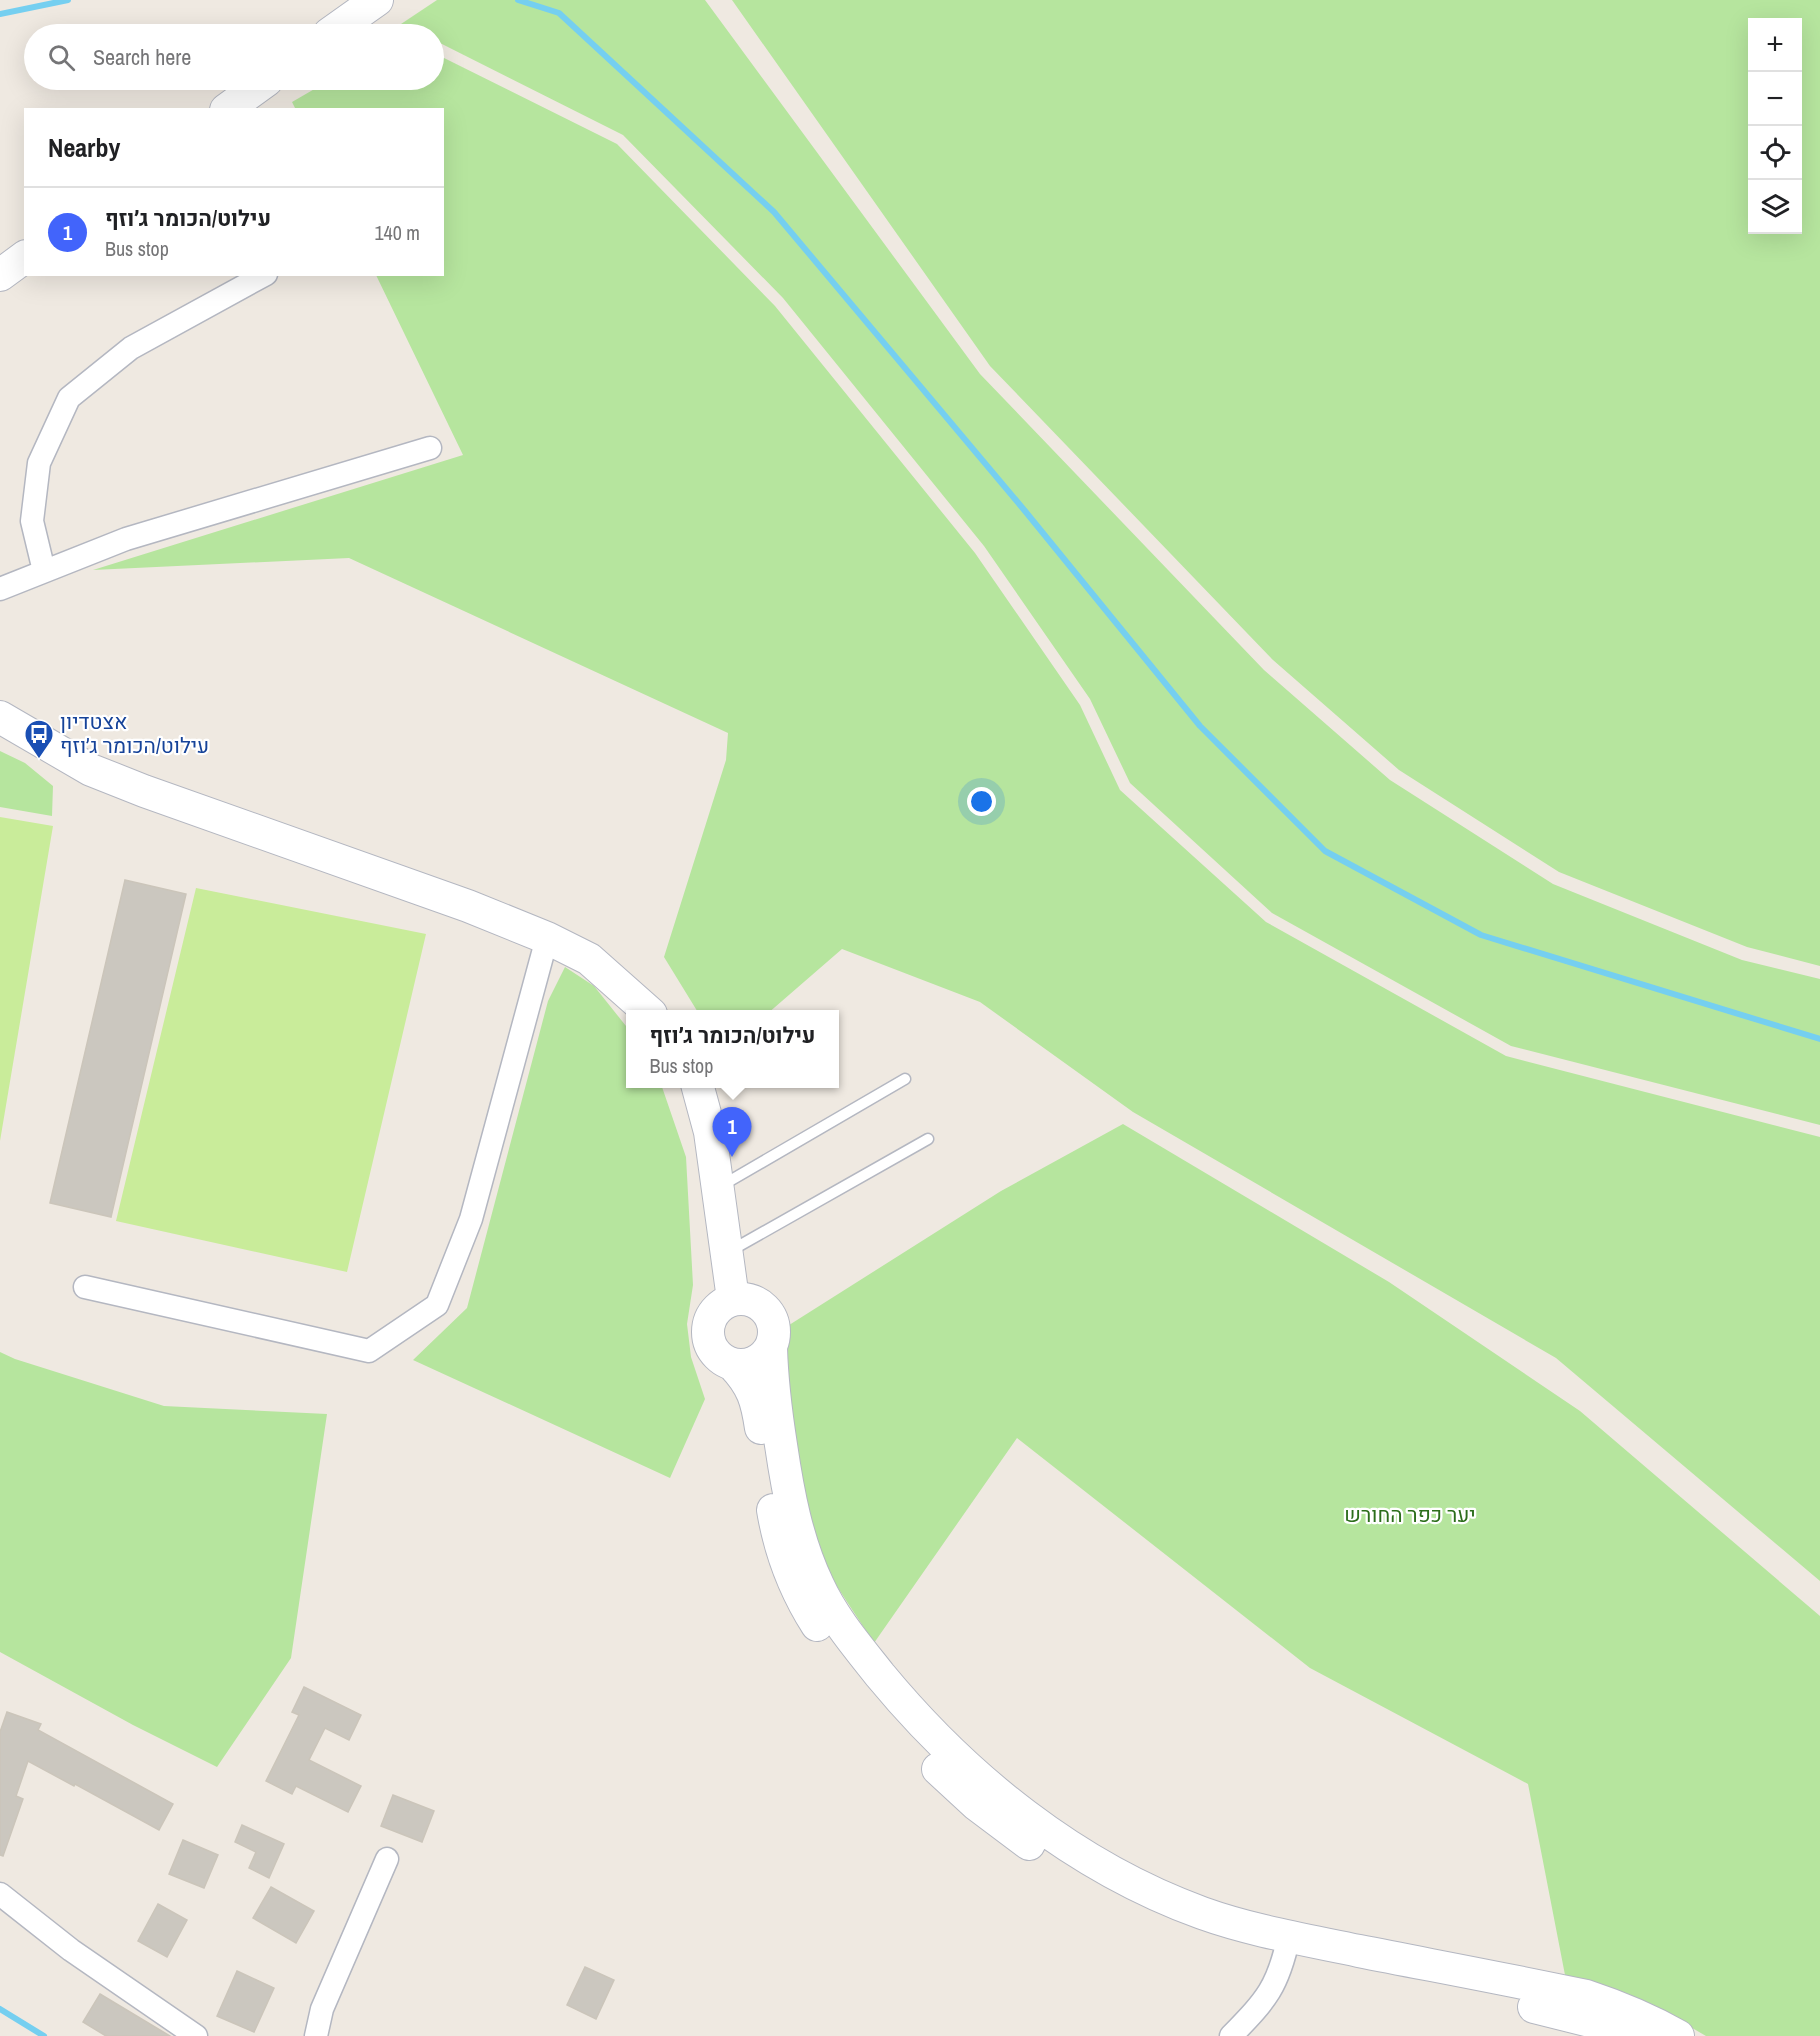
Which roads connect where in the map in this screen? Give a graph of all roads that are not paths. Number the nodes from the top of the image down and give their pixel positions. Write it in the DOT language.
graph roads {
  1 [pos="376,0"];
  2 [pos="343,24"];
  3 [pos="253,90"];
  4 [pos="229,108"];
  5 [pos="24,243"];
  6 [pos="0,254"];
  7 [pos="24,257"];
  8 [pos="0,275"];
  9 [pos="262,276"];
  10 [pos="429,448"];
  11 [pos="44,571"];
  12 [pos="0,589"];
  13 [pos="0,717"];
  14 [pos="548,938"];
  15 [pos="646,1010"];
  16 [pos="905,1079"];
  17 [pos="699,1088"];
  18 [pos="928,1138"];
  19 [pos="717,1189"];
  20 [pos="728,1252"];
  21 [pos="85,1287"];
  22 [pos="733,1299"];
  23 [pos="771,1348"];
  24 [pos="734,1365"];
  25 [pos="387,1859"];
  26 [pos="0,1894"];
  27 [pos="1287,1946"];
  28 [pos="196,2036"];
  29 [pos="316,2036"];
  30 [pos="1231,2036"];
  31 [pos="1632,2036"];
  32 [pos="1678,2036"];
  1 -- 2 [label="street"];
  3 -- 4 [label="street"];
  5 -- 6 [label="street"];
  7 -- 8 [label="street"];
  9 -- 11 [label="street"];
  10 -- 11 [label="street"];
  11 -- 12 [label="street"];
  13 -- 14 [label="street"];
  14 -- 15 [label="street"];
  14 -- 21 [label="street"];
  16 -- 19 [label="lane"];
  17 -- 19 [label="street"];
  18 -- 20 [label="lane"];
  19 -- 20 [label="street"];
  20 -- 22 [label="street"];
  22 -- 23 [label="street"];
  22 -- 24 [label="street"];
  23 -- 24 [label="street"];
  23 -- 27 [label="street"];
  24 -- 27 [label="street"];
  25 -- 29 [label="street"];
  26 -- 28 [label="street"];
  27 -- 30 [label="street"];
  27 -- 31 [label="street"];
  27 -- 32 [label="street"];
}
